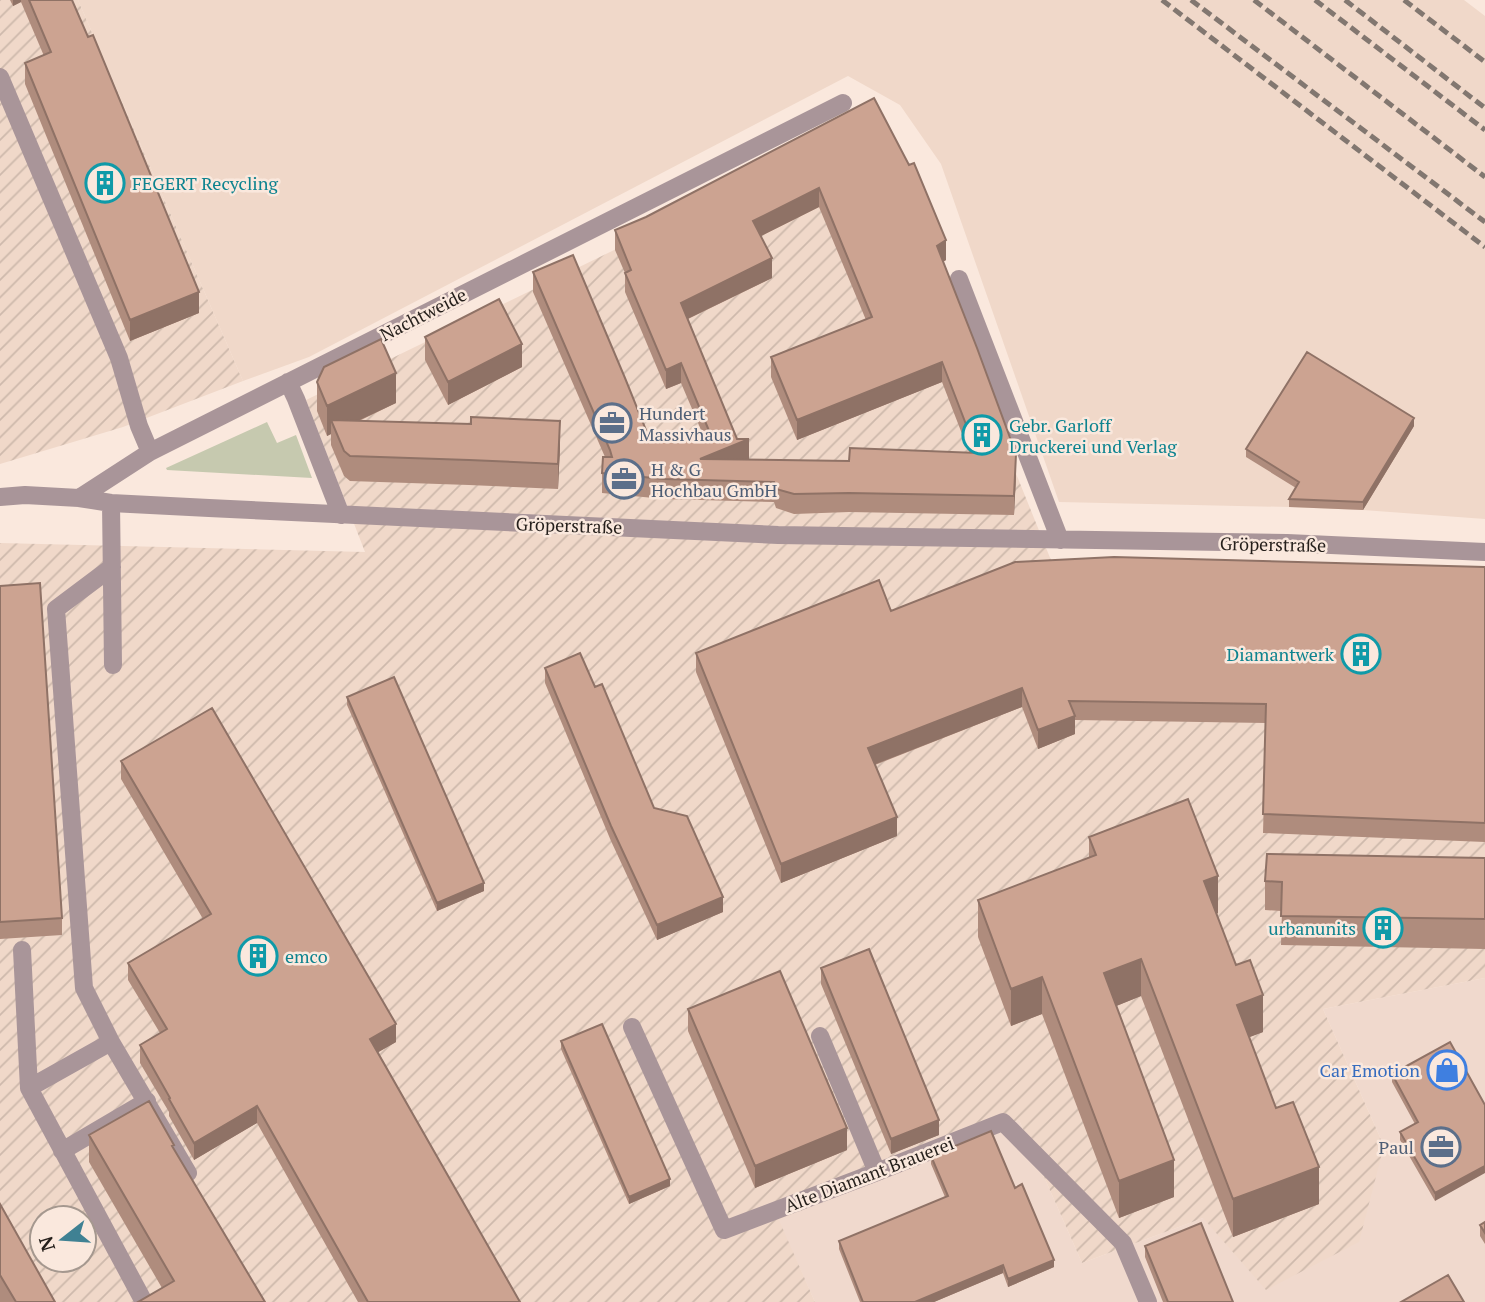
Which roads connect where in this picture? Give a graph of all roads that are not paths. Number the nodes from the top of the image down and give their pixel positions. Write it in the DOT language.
graph roads {
  1 [pos="0,77"];
  2 [pos="843,103"];
  3 [pos="959,279"];
  4 [pos="288,382"];
  5 [pos="150,452"];
  6 [pos="0,497"];
  7 [pos="79,498"];
  8 [pos="111,503"];
  9 [pos="341,515"];
  10 [pos="1060,540"];
  11 [pos="1485,552"];
  12 [pos="112,567"];
  13 [pos="113,665"];
  14 [pos="22,950"];
  15 [pos="632,1027"];
  16 [pos="820,1036"];
  17 [pos="111,1042"];
  18 [pos="29,1088"];
  19 [pos="147,1101"];
  20 [pos="62,1151"];
  21 [pos="877,1172"];
  22 [pos="194,1184"];
  23 [pos="144,1302"];
  24 [pos="1148,1302"];
  1 -- 5 [label="street"];
  2 -- 4 [label="street, Nachtweide"];
  3 -- 10 [label="street"];
  4 -- 5 [label="street, Nachtweide"];
  4 -- 9 [label="street"];
  5 -- 7 [label="street, Nachtweide"];
  6 -- 7 [label="street"];
  7 -- 8 [label="street, Gröperstraße"];
  8 -- 9 [label="street, Gröperstraße"];
  8 -- 12 [label="street"];
  9 -- 10 [label="street, Gröperstraße"];
  10 -- 11 [label="street, Gröperstraße"];
  12 -- 13 [label="street"];
  12 -- 17 [label="street"];
  14 -- 18 [label="street"];
  15 -- 21 [label="street, Alte Diamant Brauerei"];
  16 -- 21 [label="street"];
  17 -- 18 [label="street"];
  17 -- 19 [label="street"];
  18 -- 20 [label="street"];
  19 -- 20 [label="street"];
  19 -- 22 [label="street"];
  20 -- 23 [label="street"];
  21 -- 24 [label="street, Alte Diamant Brauerei"];
}
